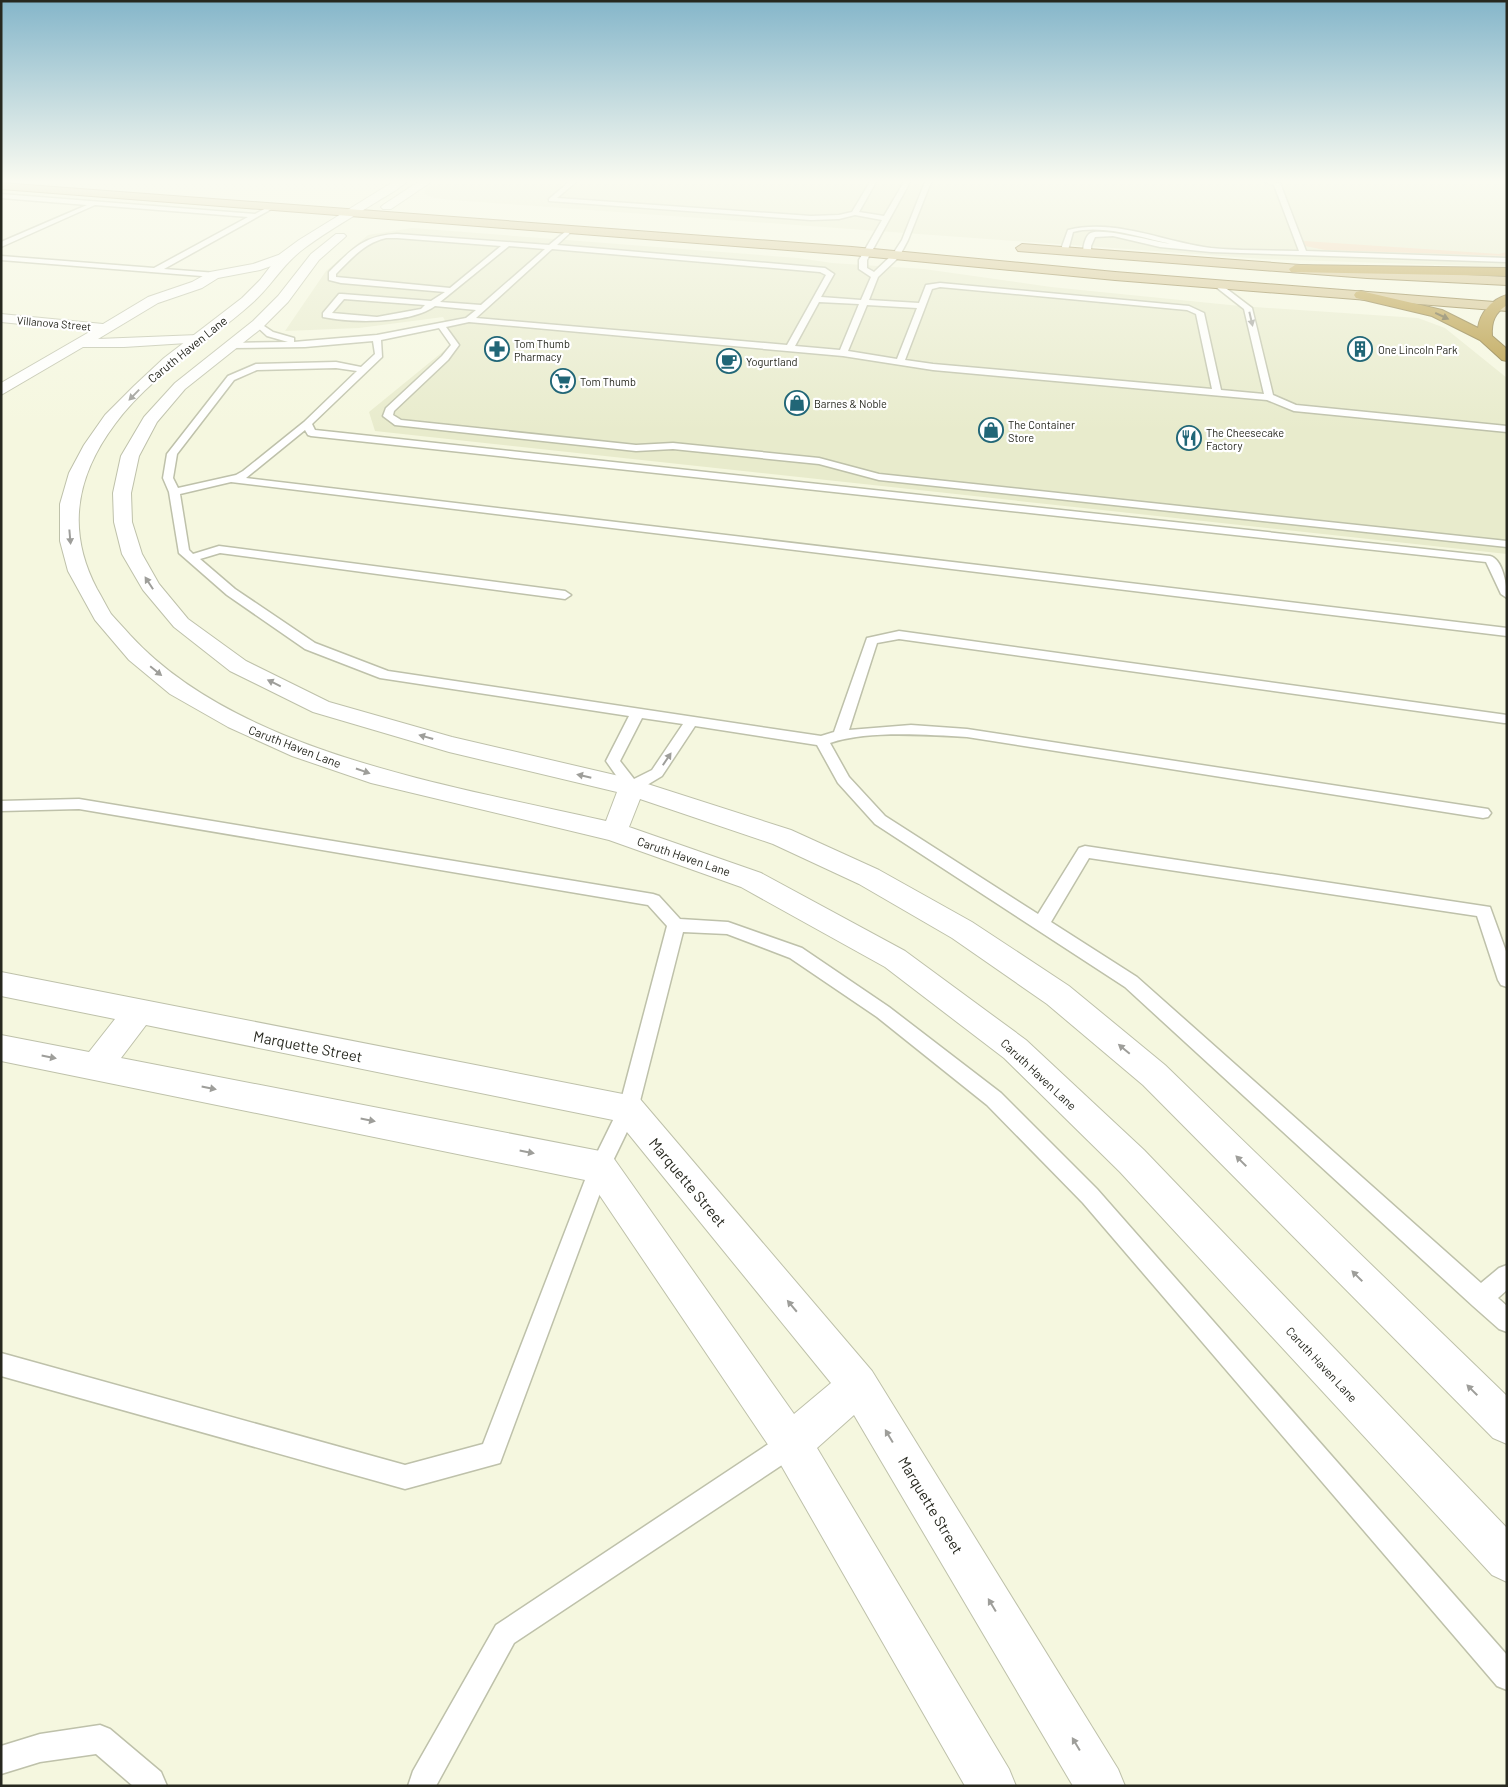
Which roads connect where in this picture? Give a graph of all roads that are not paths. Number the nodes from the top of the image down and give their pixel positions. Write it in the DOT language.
graph roads {
  1 [pos="45,265"];
  2 [pos="96,265"];
  3 [pos="165,265"];
  4 [pos="260,265"];
  5 [pos="278,265"];
  6 [pos="309,265"];
  7 [pos="341,265"];
  8 [pos="481,265"];
  9 [pos="531,265"];
  10 [pos="765,265"];
  11 [pos="863,265"];
  12 [pos="886,265"];
  13 [pos="1012,265"];
  14 [pos="1248,265"];
  15 [pos="1295,269"];
  16 [pos="156,270"];
  17 [pos="1507,272"];
  18 [pos="875,276"];
  19 [pos="210,278"];
  20 [pos="1507,281"];
  21 [pos="1219,284"];
  22 [pos="452,290"];
  23 [pos="1361,296"];
  24 [pos="816,299"];
  25 [pos="865,302"];
  26 [pos="435,304"];
  27 [pos="1503,304"];
  28 [pos="922,306"];
  29 [pos="483,308"];
  30 [pos="1,318"];
  31 [pos="469,320"];
  32 [pos="258,324"];
  33 [pos="441,326"];
  34 [pos="106,328"];
  35 [pos="226,335"];
  36 [pos="1485,337"];
  37 [pos="377,338"];
  38 [pos="198,339"];
  39 [pos="82,343"];
  40 [pos="305,344"];
  41 [pos="789,349"];
  42 [pos="843,353"];
  43 [pos="1507,357"];
  44 [pos="169,361"];
  45 [pos="900,362"];
  46 [pos="363,370"];
  47 [pos="4,387"];
  48 [pos="1217,392"];
  49 [pos="1269,397"];
  50 [pos="307,424"];
  51 [pos="1507,428"];
  52 [pos="231,479"];
  53 [pos="174,492"];
  54 [pos="1507,544"];
  55 [pos="192,558"];
  56 [pos="1507,594"];
  57 [pos="565,595"];
  58 [pos="1507,632"];
  59 [pos="638,713"];
  60 [pos="1504,719"];
  61 [pos="692,721"];
  62 [pos="840,735"];
  63 [pos="822,741"];
  64 [pos="632,787"];
  65 [pos="1,806"];
  66 [pos="1483,813"];
  67 [pos="614,832"];
  68 [pos="1041,924"];
  69 [pos="676,925"];
  70 [pos="1507,980"];
  71 [pos="1,984"];
  72 [pos="138,1013"];
  73 [pos="1,1048"];
  74 [pos="96,1066"];
  75 [pos="628,1109"];
  76 [pos="600,1167"];
  77 [pos="1507,1276"];
  78 [pos="1481,1298"];
  79 [pos="1507,1321"];
  80 [pos="1,1364"];
  81 [pos="858,1385"];
  82 [pos="1507,1424"];
  83 [pos="791,1444"];
  84 [pos="1507,1560"];
  85 [pos="1507,1676"];
  86 [pos="1,1760"];
  87 [pos="153,1786"];
  88 [pos="422,1786"];
  89 [pos="992,1786"];
  90 [pos="1101,1786"];
  1 -- 19 [label="lane"];
  2 -- 16 [label="lane"];
  3 -- 16 [label="lane"];
  4 -- 19 [label="main road"];
  5 -- 35 [label="main road, Caruth Haven Lane"];
  6 -- 32 [label="main road, Caruth Haven Lane"];
  7 -- 22 [label="lane"];
  8 -- 22 [label="lane"];
  9 -- 29 [label="lane"];
  10 -- 24 [label="lane"];
  11 -- 18 [label="lane"];
  12 -- 18 [label="lane"];
  13 -- 21 [label="main road"];
  14 -- 15 [label="main road"];
  15 -- 17 [label="highway"];
  15 -- 20 [label="main road"];
  16 -- 19 [label="lane"];
  18 -- 25 [label="lane"];
  19 -- 34 [label="main road"];
  21 -- 23 [label="main road"];
  21 -- 49 [label="lane, one-way"];
  22 -- 26 [label="lane"];
  23 -- 27 [label="main road"];
  23 -- 36 [label="highway, one-way"];
  24 -- 25 [label="lane"];
  24 -- 41 [label="lane"];
  25 -- 28 [label="lane"];
  25 -- 42 [label="lane"];
  26 -- 26 [label="lane"];
  26 -- 29 [label="lane"];
  27 -- 36 [label="highway"];
  28 -- 45 [label="lane"];
  28 -- 48 [label="lane"];
  29 -- 31 [label="lane"];
  30 -- 34 [label="main road, Villanova Street"];
  31 -- 33 [label="lane"];
  31 -- 41 [label="lane"];
  32 -- 35 [label="main road, Caruth Haven Lane"];
  32 -- 40 [label="lane"];
  33 -- 37 [label="lane"];
  33 -- 54 [label="lane"];
  34 -- 39 [label="main road"];
  35 -- 38 [label="main road"];
  35 -- 40 [label="lane"];
  35 -- 44 [label="main road"];
  64 -- 35 [label="main road, Caruth Haven Lane, one-way"];
  36 -- 43 [label="highway"];
  37 -- 40 [label="lane"];
  37 -- 46 [label="lane"];
  38 -- 39 [label="main road"];
  38 -- 44 [label="main road, Caruth Haven Lane"];
  39 -- 47 [label="main road"];
  41 -- 42 [label="lane"];
  42 -- 45 [label="lane"];
  44 -- 67 [label="main road, Caruth Haven Lane, one-way"];
  45 -- 48 [label="lane"];
  46 -- 50 [label="lane"];
  46 -- 53 [label="lane"];
  48 -- 49 [label="lane"];
  49 -- 51 [label="lane"];
  50 -- 52 [label="lane"];
  50 -- 56 [label="lane"];
  52 -- 53 [label="lane"];
  52 -- 58 [label="lane"];
  53 -- 55 [label="lane"];
  55 -- 57 [label="lane"];
  55 -- 59 [label="lane"];
  59 -- 61 [label="lane"];
  59 -- 64 [label="lane"];
  60 -- 62 [label="lane"];
  61 -- 63 [label="lane"];
  64 -- 61 [label="lane, one-way"];
  62 -- 63 [label="lane"];
  62 -- 66 [label="lane"];
  63 -- 68 [label="lane"];
  64 -- 67 [label="main road"];
  82 -- 64 [label="main road, Caruth Haven Lane, one-way"];
  65 -- 69 [label="lane"];
  67 -- 84 [label="main road, Caruth Haven Lane"];
  68 -- 70 [label="lane"];
  68 -- 78 [label="lane"];
  69 -- 75 [label="lane"];
  69 -- 85 [label="lane"];
  71 -- 72 [label="main road, Marquette Street"];
  72 -- 74 [label="main road"];
  72 -- 75 [label="main road, Marquette Street"];
  73 -- 74 [label="main road, one-way"];
  74 -- 76 [label="main road, one-way"];
  75 -- 76 [label="lane"];
  81 -- 75 [label="main road, Marquette Street, one-way"];
  76 -- 80 [label="lane"];
  76 -- 83 [label="main road"];
  77 -- 78 [label="lane"];
  78 -- 79 [label="lane"];
  81 -- 83 [label="main road"];
  90 -- 81 [label="main road, Marquette Street, one-way"];
  83 -- 88 [label="lane"];
  83 -- 89 [label="main road"];
  86 -- 87 [label="lane"];
}
